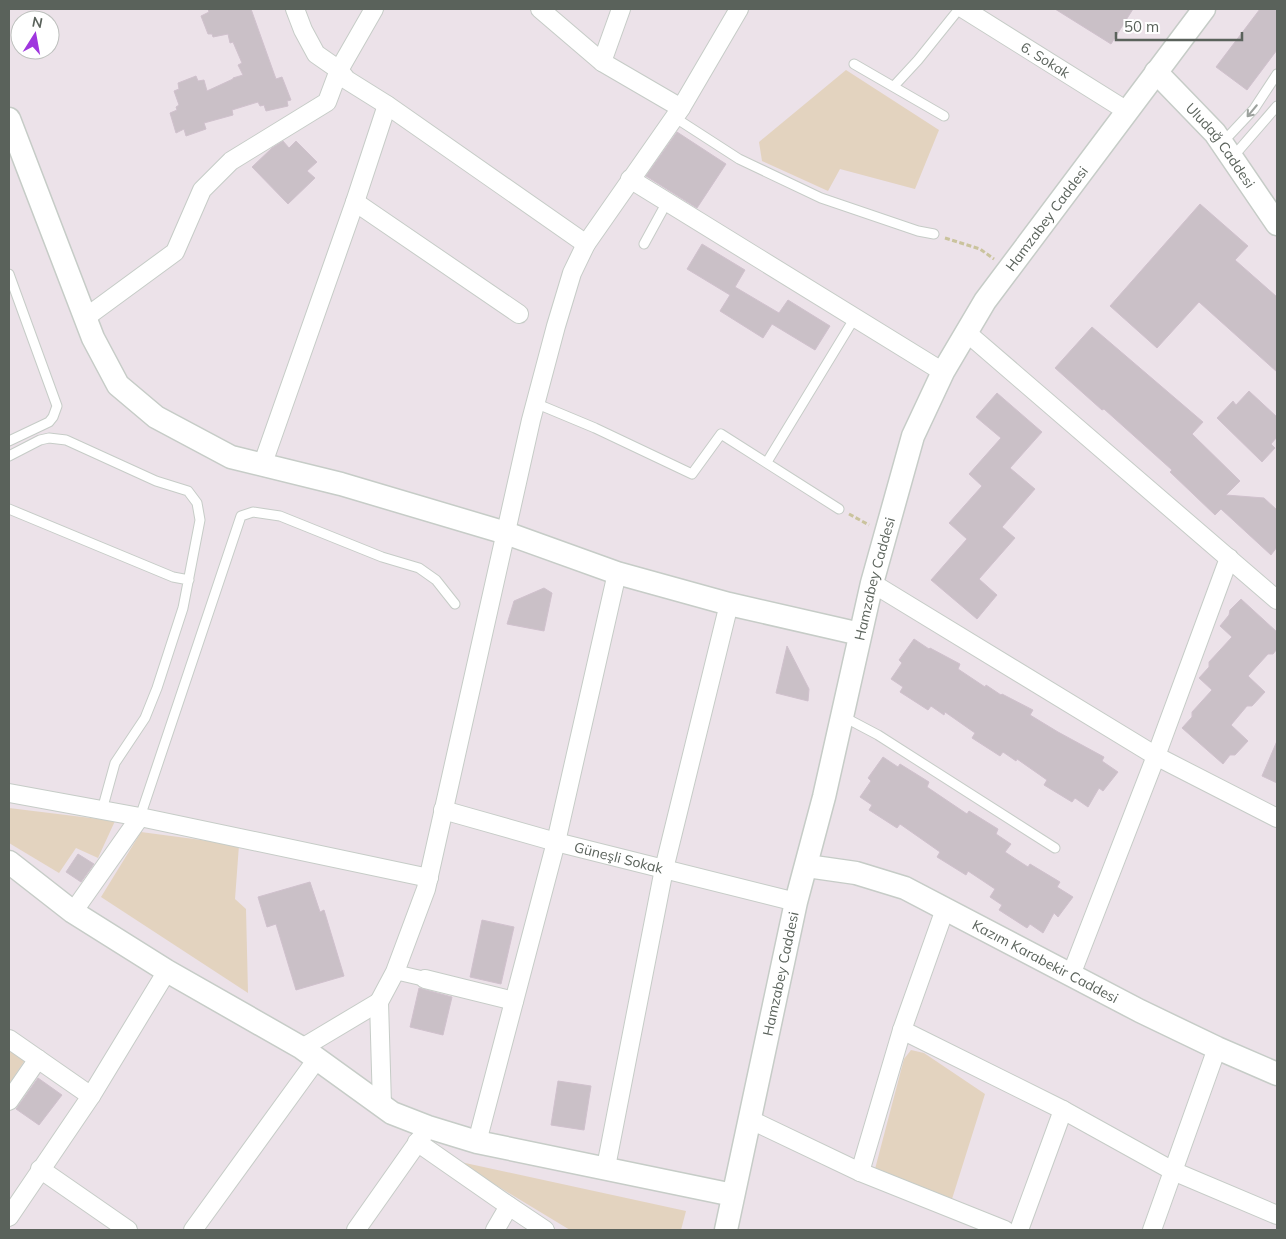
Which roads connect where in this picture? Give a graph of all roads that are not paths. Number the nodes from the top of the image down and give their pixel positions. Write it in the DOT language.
graph roads {
  1 [pos="295,9"];
  2 [pos="374,9"];
  3 [pos="540,9"];
  4 [pos="621,9"];
  5 [pos="739,9"];
  6 [pos="959,9"];
  7 [pos="964,9"];
  8 [pos="1204,9"];
  9 [pos="602,62"];
  10 [pos="854,64"];
  11 [pos="339,70"];
  12 [pos="1156,72"];
  13 [pos="1277,74"];
  14 [pos="894,86"];
  15 [pos="387,104"];
  16 [pos="1277,106"];
  17 [pos="1127,111"];
  18 [pos="677,112"];
  19 [pos="944,116"];
  20 [pos="9,119"];
  21 [pos="1227,151"];
  22 [pos="630,179"];
  23 [pos="355,202"];
  24 [pos="667,202"];
  25 [pos="1277,224"];
  26 [pos="934,234"];
  27 [pos="586,244"];
  28 [pos="644,244"];
  29 [pos="9,274"];
  30 [pos="518,314"];
  31 [pos="85,318"];
  32 [pos="854,319"];
  33 [pos="966,332"];
  34 [pos="943,372"];
  35 [pos="535,403"];
  36 [pos="9,441"];
  37 [pos="9,456"];
  38 [pos="767,462"];
  39 [pos="262,466"];
  40 [pos="9,509"];
  41 [pos="839,509"];
  42 [pos="506,534"];
  43 [pos="1229,558"];
  44 [pos="617,573"];
  45 [pos="188,580"];
  46 [pos="872,583"];
  47 [pos="1277,600"];
  48 [pos="455,604"];
  49 [pos="729,604"];
  50 [pos="860,634"];
  51 [pos="842,716"];
  52 [pos="1156,756"];
  53 [pos="9,793"];
  54 [pos="102,810"];
  55 [pos="443,810"];
  56 [pos="140,817"];
  57 [pos="1277,818"];
  58 [pos="556,842"];
  59 [pos="1055,848"];
  60 [pos="807,866"];
  61 [pos="11,869"];
  62 [pos="664,869"];
  63 [pos="429,878"];
  64 [pos="796,902"];
  65 [pos="946,909"];
  66 [pos="73,912"];
  67 [pos="167,971"];
  68 [pos="395,972"];
  69 [pos="1071,975"];
  70 [pos="425,980"];
  71 [pos="514,1001"];
  72 [pos="379,1002"];
  73 [pos="902,1030"];
  74 [pos="9,1038"];
  75 [pos="1217,1048"];
  76 [pos="309,1054"];
  77 [pos="38,1059"];
  78 [pos="1277,1074"];
  79 [pos="91,1096"];
  80 [pos="9,1100"];
  81 [pos="382,1105"];
  82 [pos="1063,1110"];
  83 [pos="749,1119"];
  84 [pos="423,1134"];
  85 [pos="477,1142"];
  86 [pos="606,1168"];
  87 [pos="40,1169"];
  88 [pos="1173,1171"];
  89 [pos="860,1172"];
  90 [pos="733,1195"];
  91 [pos="509,1206"];
  92 [pos="1277,1215"];
  93 [pos="9,1216"];
  94 [pos="128,1230"];
  95 [pos="193,1230"];
  96 [pos="356,1230"];
  97 [pos="495,1230"];
  98 [pos="545,1230"];
  99 [pos="726,1230"];
  100 [pos="1005,1230"];
  101 [pos="1019,1230"];
  102 [pos="1152,1230"];
  1 -- 11 [label="street"];
  2 -- 11 [label="street"];
  3 -- 9 [label="street"];
  4 -- 9 [label="street"];
  5 -- 18 [label="street"];
  6 -- 14 [label="lane"];
  7 -- 17 [label="street, 6. Sokak"];
  8 -- 12 [label="street, Hamzabey Caddesi"];
  9 -- 18 [label="street"];
  10 -- 14 [label="lane"];
  11 -- 15 [label="street"];
  11 -- 31 [label="street"];
  12 -- 17 [label="street, Hamzabey Caddesi"];
  12 -- 21 [label="street, Uludağ Caddesi"];
  13 -- 21 [label="lane, one-way"];
  14 -- 19 [label="lane"];
  15 -- 23 [label="street"];
  15 -- 27 [label="street"];
  16 -- 21 [label="lane"];
  17 -- 33 [label="street, Hamzabey Caddesi"];
  18 -- 22 [label="street"];
  18 -- 26 [label="lane"];
  20 -- 31 [label="street"];
  21 -- 25 [label="street, Uludağ Caddesi"];
  22 -- 24 [label="street"];
  22 -- 27 [label="street"];
  23 -- 30 [label="street"];
  23 -- 39 [label="street"];
  24 -- 28 [label="lane"];
  24 -- 32 [label="street"];
  27 -- 35 [label="street"];
  29 -- 36 [label="lane"];
  31 -- 39 [label="street"];
  32 -- 34 [label="street"];
  32 -- 38 [label="lane"];
  33 -- 34 [label="street, Hamzabey Caddesi"];
  33 -- 43 [label="street"];
  34 -- 46 [label="street, Hamzabey Caddesi"];
  35 -- 38 [label="lane"];
  35 -- 42 [label="street"];
  37 -- 45 [label="lane"];
  38 -- 41 [label="lane"];
  39 -- 42 [label="street"];
  40 -- 45 [label="lane"];
  42 -- 44 [label="street"];
  42 -- 55 [label="street"];
  43 -- 47 [label="street"];
  43 -- 52 [label="street"];
  44 -- 49 [label="street"];
  44 -- 58 [label="street"];
  45 -- 54 [label="lane"];
  46 -- 50 [label="street, Hamzabey Caddesi"];
  46 -- 52 [label="street"];
  48 -- 56 [label="lane"];
  49 -- 50 [label="street"];
  49 -- 62 [label="street"];
  50 -- 51 [label="street, Hamzabey Caddesi"];
  51 -- 59 [label="lane"];
  51 -- 60 [label="street, Hamzabey Caddesi"];
  52 -- 57 [label="street"];
  52 -- 69 [label="street"];
  53 -- 54 [label="street"];
  54 -- 56 [label="street"];
  55 -- 58 [label="street, Güneşli Sokak"];
  55 -- 63 [label="street"];
  56 -- 63 [label="street"];
  56 -- 66 [label="street"];
  58 -- 62 [label="street, Güneşli Sokak"];
  58 -- 71 [label="street"];
  60 -- 64 [label="street, Hamzabey Caddesi"];
  60 -- 65 [label="street, Kazım Karabekir Caddesi"];
  61 -- 66 [label="street"];
  62 -- 64 [label="street, Güneşli Sokak"];
  62 -- 86 [label="street"];
  63 -- 68 [label="street"];
  64 -- 83 [label="street, Hamzabey Caddesi"];
  65 -- 69 [label="street, Kazım Karabekir Caddesi"];
  65 -- 73 [label="street"];
  66 -- 67 [label="street"];
  67 -- 76 [label="street"];
  67 -- 79 [label="street"];
  68 -- 70 [label="street"];
  68 -- 72 [label="street"];
  69 -- 75 [label="street, Kazım Karabekir Caddesi"];
  70 -- 71 [label="street"];
  71 -- 85 [label="street"];
  72 -- 76 [label="street"];
  72 -- 81 [label="street"];
  73 -- 82 [label="street"];
  73 -- 89 [label="street"];
  74 -- 77 [label="street"];
  75 -- 78 [label="street, Kazım Karabekir Caddesi"];
  75 -- 88 [label="street"];
  76 -- 81 [label="street"];
  76 -- 95 [label="street"];
  77 -- 79 [label="street"];
  77 -- 80 [label="street"];
  79 -- 87 [label="street"];
  81 -- 84 [label="street"];
  82 -- 88 [label="street"];
  82 -- 101 [label="street"];
  83 -- 89 [label="street"];
  83 -- 90 [label="street, Hamzabey Caddesi"];
  84 -- 85 [label="street"];
  84 -- 91 [label="street"];
  84 -- 96 [label="street"];
  85 -- 86 [label="street"];
  86 -- 90 [label="street"];
  87 -- 93 [label="street"];
  87 -- 94 [label="street"];
  88 -- 92 [label="street"];
  88 -- 102 [label="street"];
  89 -- 100 [label="street"];
  90 -- 99 [label="street, Hamzabey Caddesi"];
  91 -- 97 [label="street"];
  91 -- 98 [label="street"];
}
